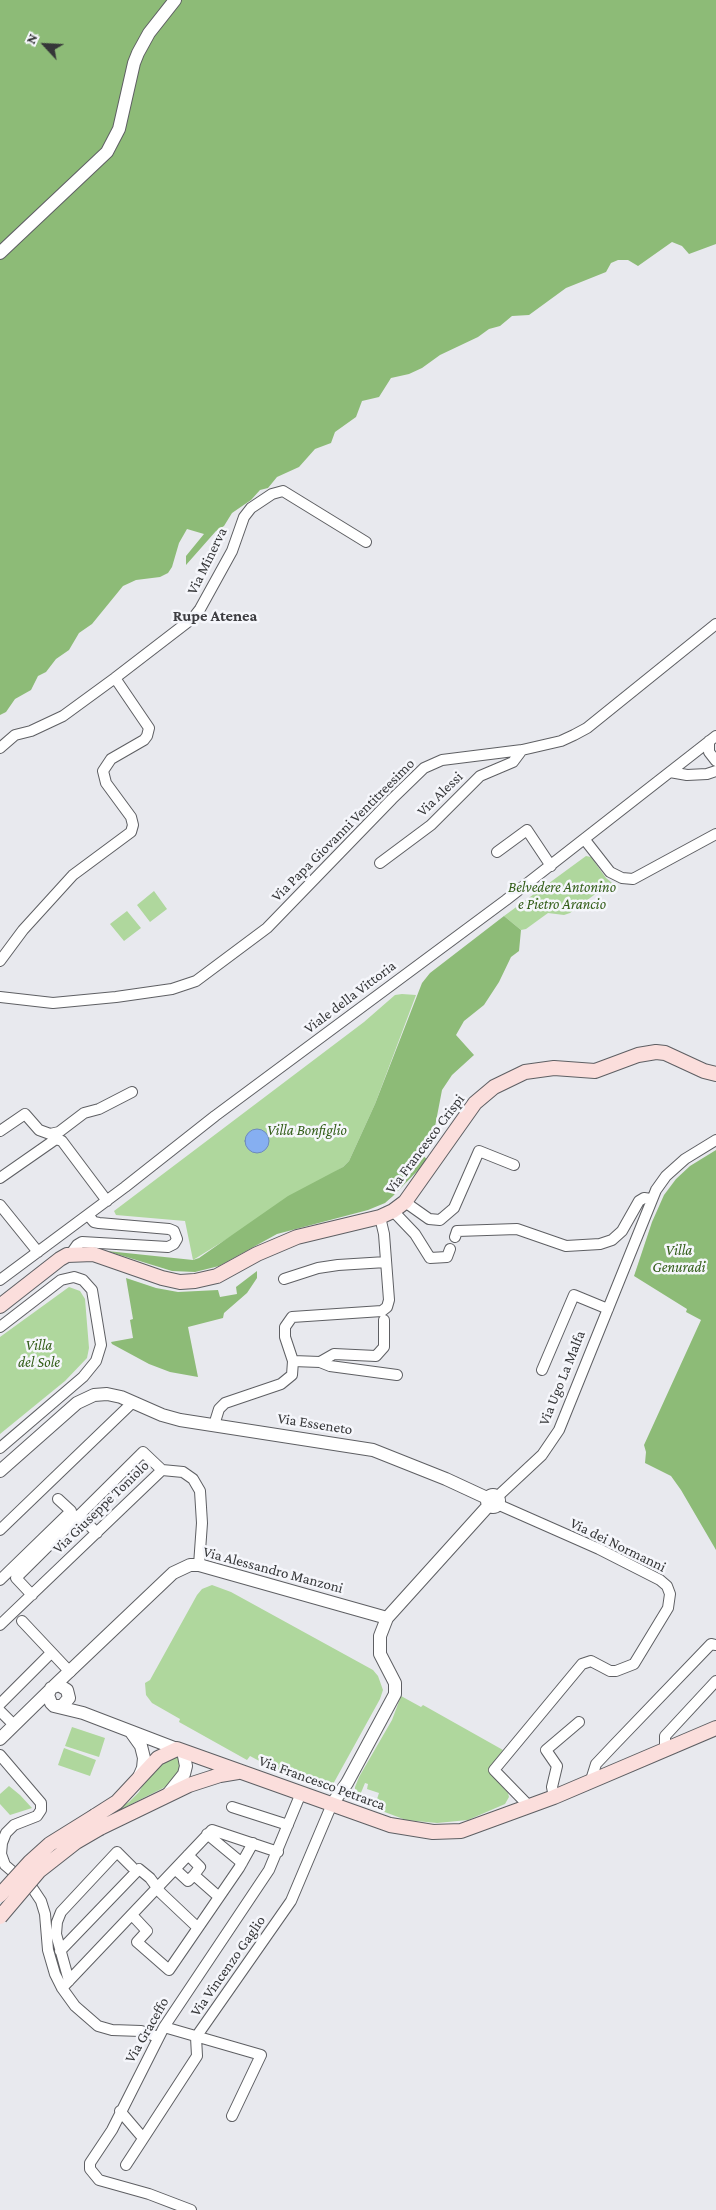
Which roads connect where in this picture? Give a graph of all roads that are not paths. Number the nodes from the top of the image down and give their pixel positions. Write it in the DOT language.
graph roads {
  1 [pos="175,0"];
  2 [pos="0,253"];
  3 [pos="366,542"];
  4 [pos="716,624"];
  5 [pos="115,678"];
  6 [pos="712,738"];
  7 [pos="0,748"];
  8 [pos="522,750"];
  9 [pos="716,761"];
  10 [pos="716,771"];
  11 [pos="670,772"];
  12 [pos="716,834"];
  13 [pos="585,840"];
  14 [pos="497,852"];
  15 [pos="380,863"];
  16 [pos="551,866"];
  17 [pos="0,961"];
  18 [pos="1,995"];
  19 [pos="716,1074"];
  20 [pos="132,1092"];
  21 [pos="0,1131"];
  22 [pos="716,1140"];
  23 [pos="514,1164"];
  24 [pos="0,1178"];
  25 [pos="651,1199"];
  26 [pos="107,1201"];
  27 [pos="405,1202"];
  28 [pos="0,1205"];
  29 [pos="393,1211"];
  30 [pos="88,1215"];
  31 [pos="380,1217"];
  32 [pos="455,1237"];
  33 [pos="450,1249"];
  34 [pos="38,1252"];
  35 [pos="70,1255"];
  36 [pos="386,1262"];
  37 [pos="284,1279"];
  38 [pos="0,1280"];
  39 [pos="0,1306"];
  40 [pos="608,1309"];
  41 [pos="384,1320"];
  42 [pos="0,1326"];
  43 [pos="293,1361"];
  44 [pos="320,1362"];
  45 [pos="542,1370"];
  46 [pos="397,1375"];
  47 [pos="132,1403"];
  48 [pos="214,1426"];
  49 [pos="0,1448"];
  50 [pos="162,1470"];
  51 [pos="0,1472"];
  52 [pos="58,1499"];
  53 [pos="493,1501"];
  54 [pos="79,1515"];
  55 [pos="0,1530"];
  56 [pos="96,1533"];
  57 [pos="199,1565"];
  58 [pos="0,1580"];
  59 [pos="32,1595"];
  60 [pos="387,1618"];
  61 [pos="22,1621"];
  62 [pos="0,1625"];
  63 [pos="716,1645"];
  64 [pos="51,1653"];
  65 [pos="70,1672"];
  66 [pos="716,1682"];
  67 [pos="59,1690"];
  68 [pos="0,1704"];
  69 [pos="56,1706"];
  70 [pos="0,1711"];
  71 [pos="83,1713"];
  72 [pos="26,1715"];
  73 [pos="579,1722"];
  74 [pos="14,1725"];
  75 [pos="716,1728"];
  76 [pos="131,1732"];
  77 [pos="0,1740"];
  78 [pos="665,1749"];
  79 [pos="180,1750"];
  80 [pos="0,1755"];
  81 [pos="242,1772"];
  82 [pos="591,1780"];
  83 [pos="135,1784"];
  84 [pos="301,1793"];
  85 [pos="168,1794"];
  86 [pos="554,1797"];
  87 [pos="332,1804"];
  88 [pos="529,1806"];
  89 [pos="232,1807"];
  90 [pos="98,1822"];
  91 [pos="288,1825"];
  92 [pos="3,1830"];
  93 [pos="209,1832"];
  94 [pos="253,1843"];
  95 [pos="278,1852"];
  96 [pos="188,1855"];
  97 [pos="242,1863"];
  98 [pos="3,1867"];
  99 [pos="132,1867"];
  100 [pos="175,1869"];
  101 [pos="194,1875"];
  102 [pos="158,1888"];
  103 [pos="0,1895"];
  104 [pos="219,1897"];
  105 [pos="132,1915"];
  106 [pos="0,1917"];
  107 [pos="197,1927"];
  108 [pos="60,1951"];
  109 [pos="65,1984"];
  110 [pos="164,2027"];
  111 [pos="158,2037"];
  112 [pos="196,2037"];
  113 [pos="120,2111"];
  114 [pos="232,2116"];
  115 [pos="143,2138"];
  116 [pos="126,2165"];
  117 [pos="178,2208"];
  118 [pos="191,2210"];
  1 -- 2 [label="street"];
  3 -- 5 [label="street, Via Minerva"];
  4 -- 8 [label="street, Via Papa Giovanni Ventitreesimo"];
  5 -- 7 [label="street, Via Minerva"];
  5 -- 17 [label="street"];
  6 -- 9 [label="street"];
  6 -- 11 [label="street, Viale della Vittoria"];
  8 -- 15 [label="street, Via Alessi"];
  8 -- 18 [label="street, Via Papa Giovanni Ventitreesimo"];
  10 -- 11 [label="street"];
  11 -- 13 [label="street, Viale della Vittoria"];
  12 -- 13 [label="street"];
  13 -- 16 [label="street, Viale della Vittoria"];
  14 -- 16 [label="street"];
  16 -- 26 [label="street, Viale della Vittoria"];
  19 -- 27 [label="main road, Via Francesco Crispi"];
  20 -- 21 [label="street"];
  22 -- 25 [label="street, Via Ugo La Malfa"];
  23 -- 27 [label="street"];
  24 -- 26 [label="street"];
  25 -- 32 [label="street"];
  25 -- 40 [label="street, Via Ugo La Malfa"];
  26 -- 30 [label="street, Viale della Vittoria"];
  27 -- 29 [label="main road, Via Francesco Crispi"];
  28 -- 34 [label="street"];
  29 -- 31 [label="main road, Via Francesco Crispi"];
  29 -- 33 [label="street"];
  30 -- 34 [label="street, Viale della Vittoria"];
  30 -- 35 [label="street"];
  31 -- 35 [label="main road, Via Francesco Crispi"];
  31 -- 36 [label="street"];
  34 -- 38 [label="street, Viale della Vittoria"];
  35 -- 39 [label="main road"];
  36 -- 37 [label="street"];
  36 -- 43 [label="street"];
  40 -- 45 [label="street, Via Ugo La Malfa"];
  40 -- 53 [label="street, Via Ugo La Malfa"];
  41 -- 44 [label="street"];
  42 -- 49 [label="street"];
  43 -- 44 [label="street"];
  43 -- 48 [label="street"];
  44 -- 46 [label="street"];
  47 -- 48 [label="street, Via Esseneto"];
  47 -- 51 [label="street, Via Esseneto"];
  47 -- 55 [label="street"];
  48 -- 53 [label="street, Via Esseneto"];
  50 -- 54 [label="street, Via Giuseppe Toniolo"];
  50 -- 56 [label="street, Via Giuseppe Toniolo"];
  50 -- 57 [label="street"];
  52 -- 58 [label="street"];
  53 -- 60 [label="street, Via Ugo La Malfa"];
  53 -- 88 [label="street, Via dei Normanni"];
  54 -- 56 [label="street"];
  54 -- 59 [label="street, Via Giuseppe Toniolo"];
  56 -- 59 [label="street, Via Giuseppe Toniolo"];
  57 -- 60 [label="street, Via Alessandro Manzoni"];
  57 -- 65 [label="street, Via Alessandro Manzoni"];
  59 -- 62 [label="street, Via Giuseppe Toniolo"];
  60 -- 87 [label="street"];
  61 -- 64 [label="street"];
  63 -- 82 [label="street"];
  64 -- 65 [label="street"];
  64 -- 68 [label="street"];
  65 -- 67 [label="street, Via Alessandro Manzoni"];
  66 -- 78 [label="street"];
  67 -- 69 [label="street"];
  67 -- 69 [label="street"];
  67 -- 71 [label="street"];
  67 -- 72 [label="street, Via Alessandro Manzoni"];
  69 -- 71 [label="street, Via Francesco Petrarca"];
  69 -- 72 [label="street, Via Alessandro Manzoni"];
  70 -- 74 [label="street"];
  71 -- 76 [label="street, Via Francesco Petrarca"];
  72 -- 74 [label="street, Via Alessandro Manzoni"];
  73 -- 86 [label="street"];
  74 -- 77 [label="street, Via Alessandro Manzoni"];
  75 -- 78 [label="main road, Via Francesco Petrarca"];
  76 -- 79 [label="street, Via Francesco Petrarca"];
  76 -- 83 [label="street"];
  78 -- 82 [label="main road, Via Francesco Petrarca"];
  79 -- 81 [label="main road, Via Francesco Petrarca"];
  79 -- 83 [label="main road"];
  79 -- 85 [label="street"];
  80 -- 92 [label="street"];
  81 -- 84 [label="main road, Via Francesco Petrarca"];
  81 -- 85 [label="main road"];
  82 -- 86 [label="main road, Via Francesco Petrarca"];
  83 -- 90 [label="main road"];
  84 -- 87 [label="main road, Via Francesco Petrarca"];
  84 -- 91 [label="street, Via Graceffo"];
  85 -- 90 [label="main road"];
  86 -- 88 [label="main road, Via Francesco Petrarca"];
  87 -- 88 [label="main road, Via Francesco Petrarca"];
  87 -- 112 [label="street, Via Vincenzo Gaglio"];
  89 -- 91 [label="street"];
  90 -- 103 [label="main road, bridge"];
  90 -- 106 [label="main road, bridge"];
  91 -- 95 [label="street, Via Graceffo"];
  92 -- 98 [label="street"];
  93 -- 94 [label="street"];
  93 -- 96 [label="street"];
  93 -- 97 [label="street"];
  94 -- 95 [label="street"];
  94 -- 97 [label="street"];
  95 -- 110 [label="street, Via Graceffo"];
  96 -- 100 [label="street"];
  96 -- 101 [label="street"];
  97 -- 104 [label="street"];
  98 -- 109 [label="street"];
  99 -- 108 [label="street"];
  100 -- 101 [label="street"];
  100 -- 102 [label="street"];
  101 -- 104 [label="street"];
  102 -- 105 [label="street"];
  102 -- 107 [label="street"];
  102 -- 108 [label="street"];
  104 -- 107 [label="street"];
  105 -- 107 [label="street"];
  105 -- 109 [label="street"];
  108 -- 109 [label="street"];
  109 -- 111 [label="street"];
  110 -- 111 [label="street, Via Graceffo"];
  110 -- 112 [label="street"];
  111 -- 113 [label="street, Via Graceffo"];
  112 -- 114 [label="street"];
  112 -- 115 [label="street, Via Vincenzo Gaglio"];
  113 -- 115 [label="street"];
  113 -- 117 [label="street, Via Graceffo"];
  115 -- 116 [label="street, Via Vincenzo Gaglio"];
  117 -- 118 [label="street, Via Graceffo"];
}
